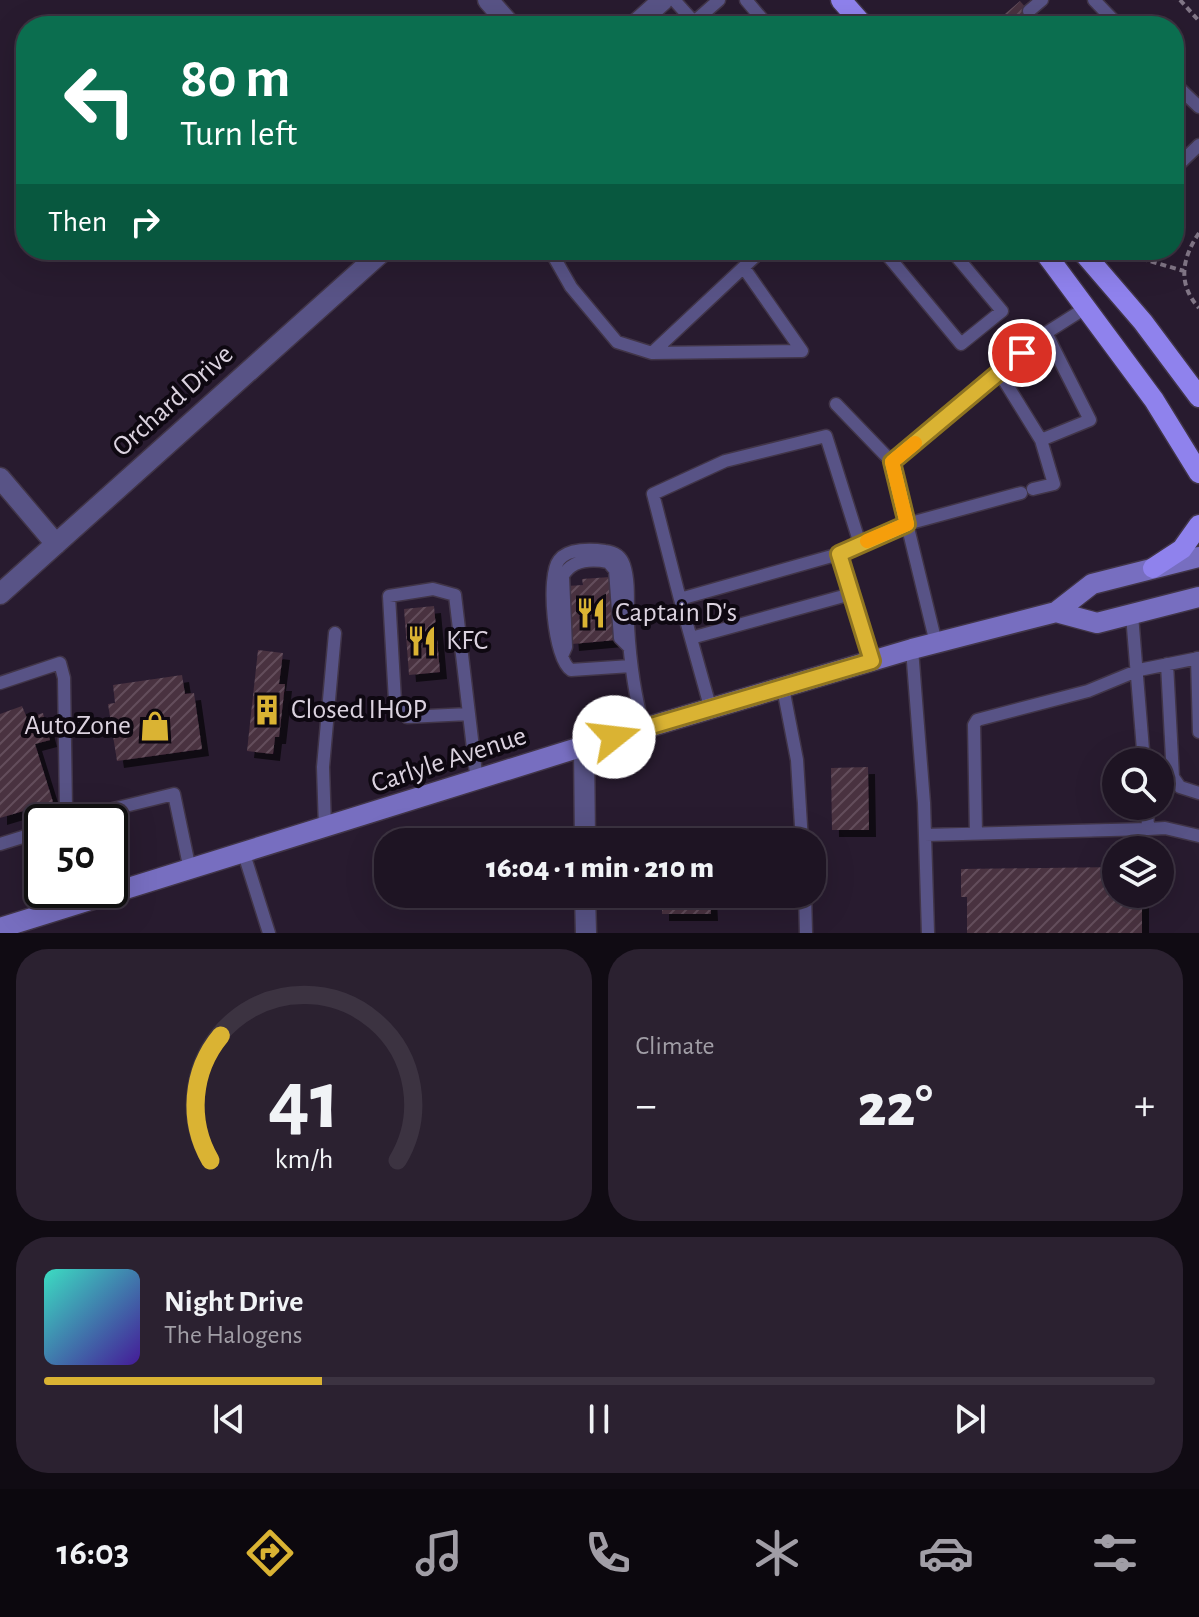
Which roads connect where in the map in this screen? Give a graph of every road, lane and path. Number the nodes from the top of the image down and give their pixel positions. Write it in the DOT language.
graph roads {
  1 [pos="488,0"];
  2 [pos="663,0"];
  3 [pos="674,0"];
  4 [pos="719,0"];
  5 [pos="746,0"];
  6 [pos="841,0"];
  7 [pos="1042,0"];
  8 [pos="1094,0"];
  9 [pos="1180,0"];
  10 [pos="1029,11"];
  11 [pos="502,16"];
  12 [pos="645,16"];
  13 [pos="689,16"];
  14 [pos="701,16"];
  15 [pos="760,16"];
  16 [pos="855,16"];
  17 [pos="1109,16"];
  18 [pos="1199,21"];
  19 [pos="1184,93"];
  20 [pos="1199,107"];
  21 [pos="1199,145"];
  22 [pos="1184,159"];
  23 [pos="1199,233"];
  24 [pos="373,260"];
  25 [pos="556,260"];
  26 [pos="752,260"];
  27 [pos="891,260"];
  28 [pos="959,260"];
  29 [pos="1051,260"];
  30 [pos="1090,260"];
  31 [pos="1146,260"];
  32 [pos="744,268"];
  33 [pos="1184,271"];
  34 [pos="1087,307"];
  35 [pos="1199,308"];
  36 [pos="1046,333"];
  37 [pos="652,353"];
  38 [pos="999,372"];
  39 [pos="1199,397"];
  40 [pos="836,404"];
  41 [pos="1041,440"];
  42 [pos="892,462"];
  43 [pos="1195,466"];
  44 [pos="0,478"];
  45 [pos="1199,486"];
  46 [pos="907,524"];
  47 [pos="1199,525"];
  48 [pos="56,544"];
  49 [pos="860,544"];
  50 [pos="839,554"];
  51 [pos="1199,557"];
  52 [pos="1153,568"];
  53 [pos="0,594"];
  54 [pos="851,594"];
  55 [pos="1199,597"];
  56 [pos="680,599"];
  57 [pos="1056,612"];
  58 [pos="1132,615"];
  59 [pos="335,633"];
  60 [pos="691,638"];
  61 [pos="936,643"];
  62 [pos="912,649"];
  63 [pos="1198,658"];
  64 [pos="872,661"];
  65 [pos="1167,664"];
  66 [pos="631,666"];
  67 [pos="1139,670"];
  68 [pos="0,683"];
  69 [pos="783,688"];
  70 [pos="711,710"];
  71 [pos="469,714"];
  72 [pos="644,729"];
  73 [pos="1199,732"];
  74 [pos="584,746"];
  75 [pos="1143,748"];
  76 [pos="477,782"];
  77 [pos="1199,793"];
  78 [pos="66,804"];
  79 [pos="128,805"];
  80 [pos="1148,820"];
  81 [pos="325,828"];
  82 [pos="585,828"];
  83 [pos="801,828"];
  84 [pos="1148,829"];
  85 [pos="976,834"];
  86 [pos="925,835"];
  87 [pos="1199,835"];
  88 [pos="24,837"];
  89 [pos="0,844"];
  90 [pos="244,854"];
  91 [pos="190,870"];
  92 [pos="128,884"];
  93 [pos="49,908"];
  94 [pos="585,908"];
  95 [pos="805,908"];
  96 [pos="25,921"];
  97 [pos="0,928"];
  98 [pos="7,933"];
  99 [pos="269,933"];
  100 [pos="586,933"];
  101 [pos="806,933"];
  102 [pos="928,933"];
  1 -- 11 [label="street"];
  2 -- 12 [label="street"];
  3 -- 13 [label="lane"];
  4 -- 14 [label="lane"];
  5 -- 15 [label="lane"];
  6 -- 16 [label="main road"];
  7 -- 10 [label="lane"];
  8 -- 17 [label="lane"];
  9 -- 18 [label="path"];
  19 -- 20 [label="lane"];
  21 -- 22 [label="lane"];
  23 -- 33 [label="path"];
  24 -- 48 [label="street, Orchard Drive"];
  25 -- 37 [label="lane"];
  26 -- 32 [label="lane"];
  27 -- 28 [label="lane"];
  29 -- 34 [label="main road"];
  30 -- 39 [label="main road"];
  31 -- 33 [label="path"];
  32 -- 37 [label="lane"];
  32 -- 37 [label="lane"];
  33 -- 35 [label="path"];
  34 -- 36 [label="lane"];
  34 -- 43 [label="main road"];
  36 -- 38 [label="lane"];
  36 -- 41 [label="lane"];
  38 -- 41 [label="lane"];
  38 -- 42 [label="lane"];
  40 -- 42 [label="lane"];
  41 -- 46 [label="lane"];
  42 -- 46 [label="lane"];
  43 -- 45 [label="main road"];
  44 -- 48 [label="street"];
  46 -- 49 [label="lane"];
  46 -- 61 [label="lane"];
  47 -- 52 [label="main road"];
  48 -- 53 [label="street, Orchard Drive"];
  49 -- 50 [label="lane"];
  49 -- 56 [label="lane"];
  50 -- 54 [label="lane"];
  50 -- 56 [label="lane"];
  51 -- 52 [label="main road, Carlyle Avenue"];
  52 -- 57 [label="main road, Carlyle Avenue"];
  54 -- 60 [label="lane"];
  54 -- 64 [label="lane"];
  55 -- 58 [label="main road, Carlyle Avenue"];
  56 -- 60 [label="lane"];
  57 -- 58 [label="main road, Carlyle Avenue"];
  57 -- 61 [label="main road, Carlyle Avenue"];
  58 -- 67 [label="lane"];
  59 -- 81 [label="lane"];
  60 -- 70 [label="lane"];
  61 -- 62 [label="main road, Carlyle Avenue"];
  62 -- 64 [label="main road, Carlyle Avenue"];
  62 -- 86 [label="lane"];
  63 -- 65 [label="lane"];
  63 -- 73 [label="lane"];
  64 -- 69 [label="main road, Carlyle Avenue"];
  65 -- 67 [label="lane"];
  65 -- 77 [label="lane"];
  66 -- 66 [label="lane"];
  66 -- 72 [label="lane"];
  67 -- 75 [label="lane"];
  67 -- 85 [label="lane"];
  68 -- 78 [label="lane"];
  69 -- 70 [label="main road, Carlyle Avenue"];
  69 -- 83 [label="lane"];
  70 -- 72 [label="main road, Carlyle Avenue"];
  71 -- 71 [label="lane"];
  71 -- 76 [label="lane"];
  72 -- 74 [label="main road, Carlyle Avenue"];
  74 -- 76 [label="main road, Carlyle Avenue"];
  74 -- 82 [label="street"];
  76 -- 81 [label="main road, Carlyle Avenue"];
  79 -- 91 [label="lane"];
  80 -- 84 [label="lane"];
  81 -- 90 [label="main road, Carlyle Avenue"];
  84 -- 85 [label="lane"];
  84 -- 87 [label="lane"];
  85 -- 86 [label="lane"];
  86 -- 102 [label="lane"];
  88 -- 89 [label="lane"];
  90 -- 91 [label="main road, Carlyle Avenue"];
  90 -- 99 [label="lane"];
  91 -- 92 [label="main road, Carlyle Avenue"];
  93 -- 96 [label="main road, Carlyle Avenue"];
  94 -- 100 [label="street"];
  95 -- 101 [label="lane"];
  96 -- 97 [label="main road, Carlyle Avenue"];
  96 -- 98 [label="main road"];
}
